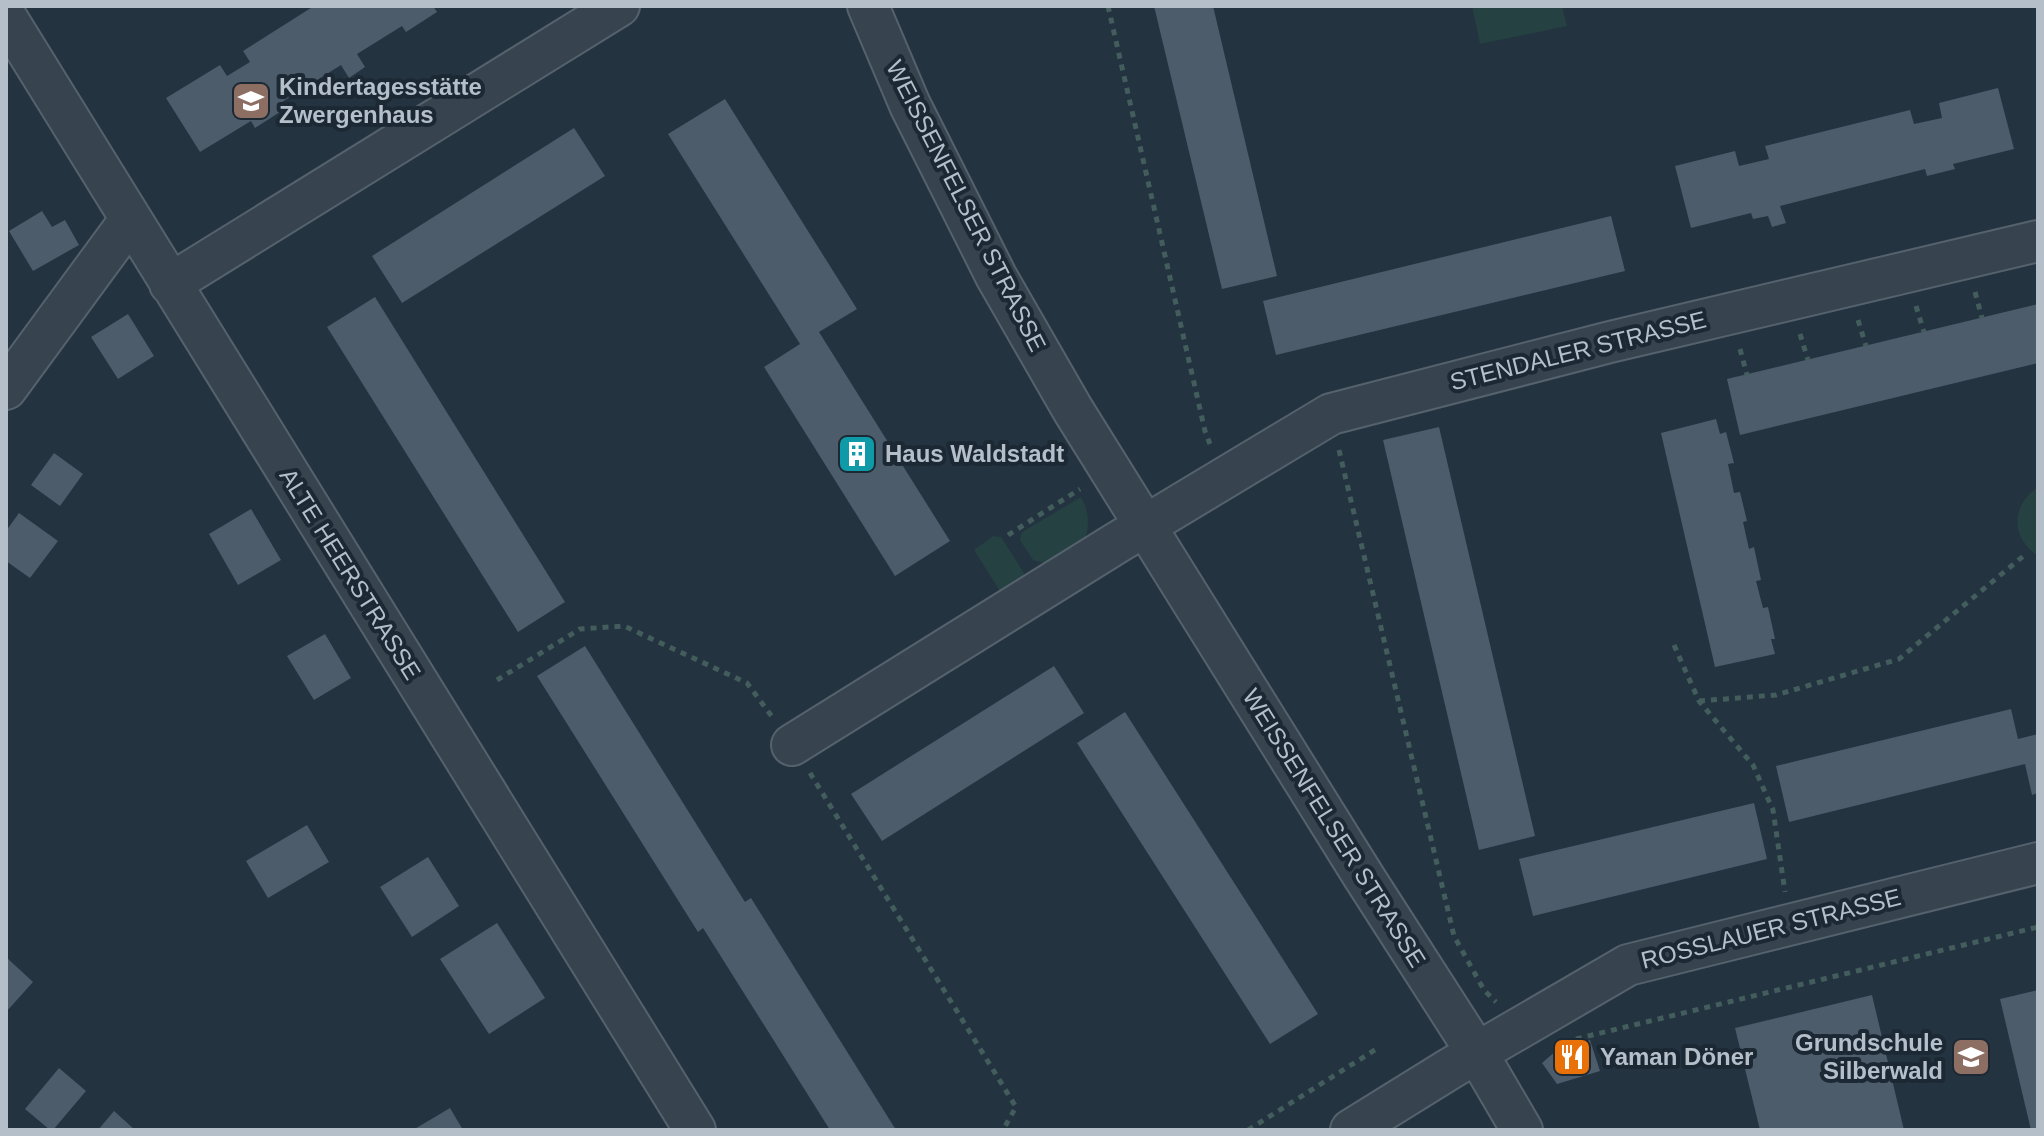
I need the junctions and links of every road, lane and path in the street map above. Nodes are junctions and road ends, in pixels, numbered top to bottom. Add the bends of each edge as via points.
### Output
1 (619, 6) edge
2 (868, 6) edge
3 (1108, 6) edge
4 (6, 17) edge
5 (130, 220) junction
6 (2038, 241) edge
7 (170, 284) junction
8 (1977, 300) dead end
9 (1919, 315) dead end
10 (1982, 318) dead end
11 (1861, 329) dead end
12 (1924, 332) dead end
13 (1802, 340) dead end
14 (1866, 346) dead end
15 (1742, 357) dead end
16 (1808, 360) dead end
17 (1747, 375) dead end
18 (6, 389) edge
19 (1331, 414) junction
20 (1224, 477) junction
21 (1080, 489) dead end
22 (1145, 526) junction
23 (1008, 535) dead end
24 (2027, 553) dead end
25 (1674, 645) dead end
26 (497, 680) dead end
27 (1699, 701) junction
28 (792, 745) junction
29 (2038, 863) edge
30 (1789, 925) junction
31 (2038, 927) edge
32 (1517, 1029) junction
33 (1567, 1041) dead end
34 (1378, 1048) dead end
35 (1477, 1053) junction
36 (695, 1130) edge
37 (1003, 1130) edge
38 (1248, 1130) edge
39 (1351, 1130) edge
40 (1522, 1130) edge

1 - 7 street
2 - 22 street, WEISSENFELSER STRASSE via 910,105 996,276
3 - 20 path via 1205,431
4 - 5 street, ALTE HEERSTRASSE
5 - 7 street, ALTE HEERSTRASSE
5 - 18 street
6 - 19 street, STENDALER STRASSE
7 - 36 street, ALTE HEERSTRASSE
8 - 10 path
9 - 12 path
11 - 14 path
13 - 16 path
15 - 17 path
19 - 20 street, STENDALER STRASSE
19 - 32 path via 1454,936 1484,990
20 - 22 street, STENDALER STRASSE
21 - 23 path
22 - 28 street
22 - 35 street, WEISSENFELSER STRASSE
24 - 27 path via 1899,659 1776,695
25 - 27 path
26 - 28 path via 580,629 624,626 747,683
27 - 30 path via 1753,765 1773,810
28 - 37 path via 1016,1107
29 - 30 street, ROSSLAUER STRASSE
30 - 32 street, ROSSLAUER STRASSE via 1628,965
31 - 33 path
32 - 35 street, ROSSLAUER STRASSE
34 - 38 path
35 - 39 street, ROSSLAUER STRASSE
35 - 40 street, WEISSENFELSER STRASSE

